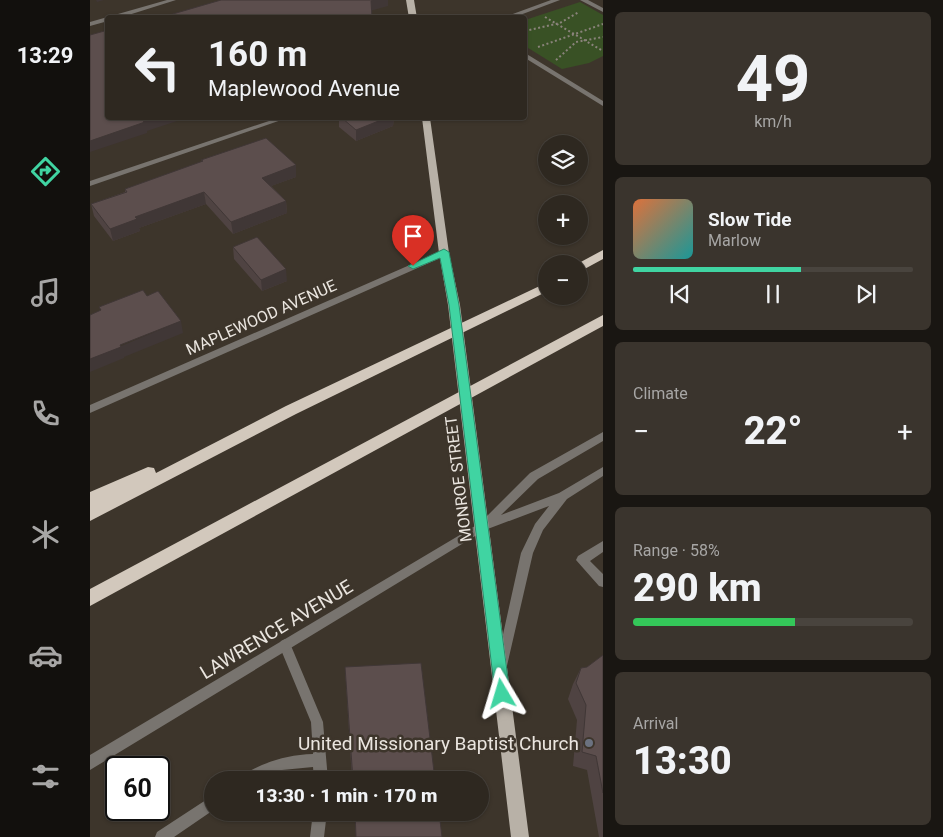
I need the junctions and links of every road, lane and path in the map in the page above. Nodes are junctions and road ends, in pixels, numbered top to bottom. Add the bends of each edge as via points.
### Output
1 (173, 0) edge
2 (410, 0) edge
3 (556, 0) edge
4 (584, 1) edge
5 (603, 10) edge
6 (540, 14) dead end
7 (121, 15) edge
8 (412, 15) edge
9 (514, 15) edge
10 (105, 20) edge
11 (90, 24) edge
12 (558, 24) junction
13 (603, 24) edge
14 (527, 31) edge
15 (575, 34) junction
16 (603, 37) edge
17 (584, 40) junction
18 (603, 50) edge
19 (527, 52) edge
20 (553, 64) dead end
21 (603, 104) edge
22 (277, 120) edge
23 (426, 120) edge
24 (90, 184) edge
25 (444, 252) junction
26 (603, 254) edge
27 (588, 263) edge
28 (538, 291) edge
29 (603, 320) edge
30 (90, 409) edge
31 (291, 410) junction
32 (603, 436) edge
33 (603, 471) edge
34 (563, 496) junction
35 (90, 499) edge
36 (90, 514) edge
37 (481, 527) junction
38 (603, 546) edge
39 (603, 582) edge
40 (90, 598) edge
41 (285, 645) junction
42 (500, 677) junction
43 (320, 760) junction
44 (90, 764) edge
45 (261, 771) edge
46 (321, 771) edge
47 (204, 808) edge
48 (319, 821) edge
49 (162, 837) edge
50 (317, 837) edge
51 (520, 837) edge

1 - 7 street
2 - 8 main road
3 - 9 street
4 - 5 street
4 - 12 path via 572,17
6 - 12 path
10 - 11 street
12 - 14 path
12 - 15 path
13 - 15 path
15 - 17 path
15 - 19 path
16 - 17 path
17 - 18 path
17 - 20 path via 576,42
19 - 21 street
22 - 24 street
23 - 25 main road, MONROE STREET
25 - 30 street, MAPLEWOOD AVENUE
25 - 37 main road, MONROE STREET via 454,305
26 - 27 highway
28 - 31 highway
29 - 40 highway
31 - 35 highway
31 - 36 highway
32 - 37 street, LAWRENCE AVENUE via 534,476
33 - 34 street, LAWRENCE AVENUE
34 - 37 street, LAWRENCE AVENUE
34 - 42 street via 539,527 527,553
37 - 41 street, LAWRENCE AVENUE
37 - 42 main road, MONROE STREET
38 - 39 street via 582,560
41 - 43 street via 317,722
41 - 44 street, LAWRENCE AVENUE
42 - 51 main road, MONROE STREET
43 - 45 street via 285,761
43 - 46 street
47 - 49 street
48 - 50 street

